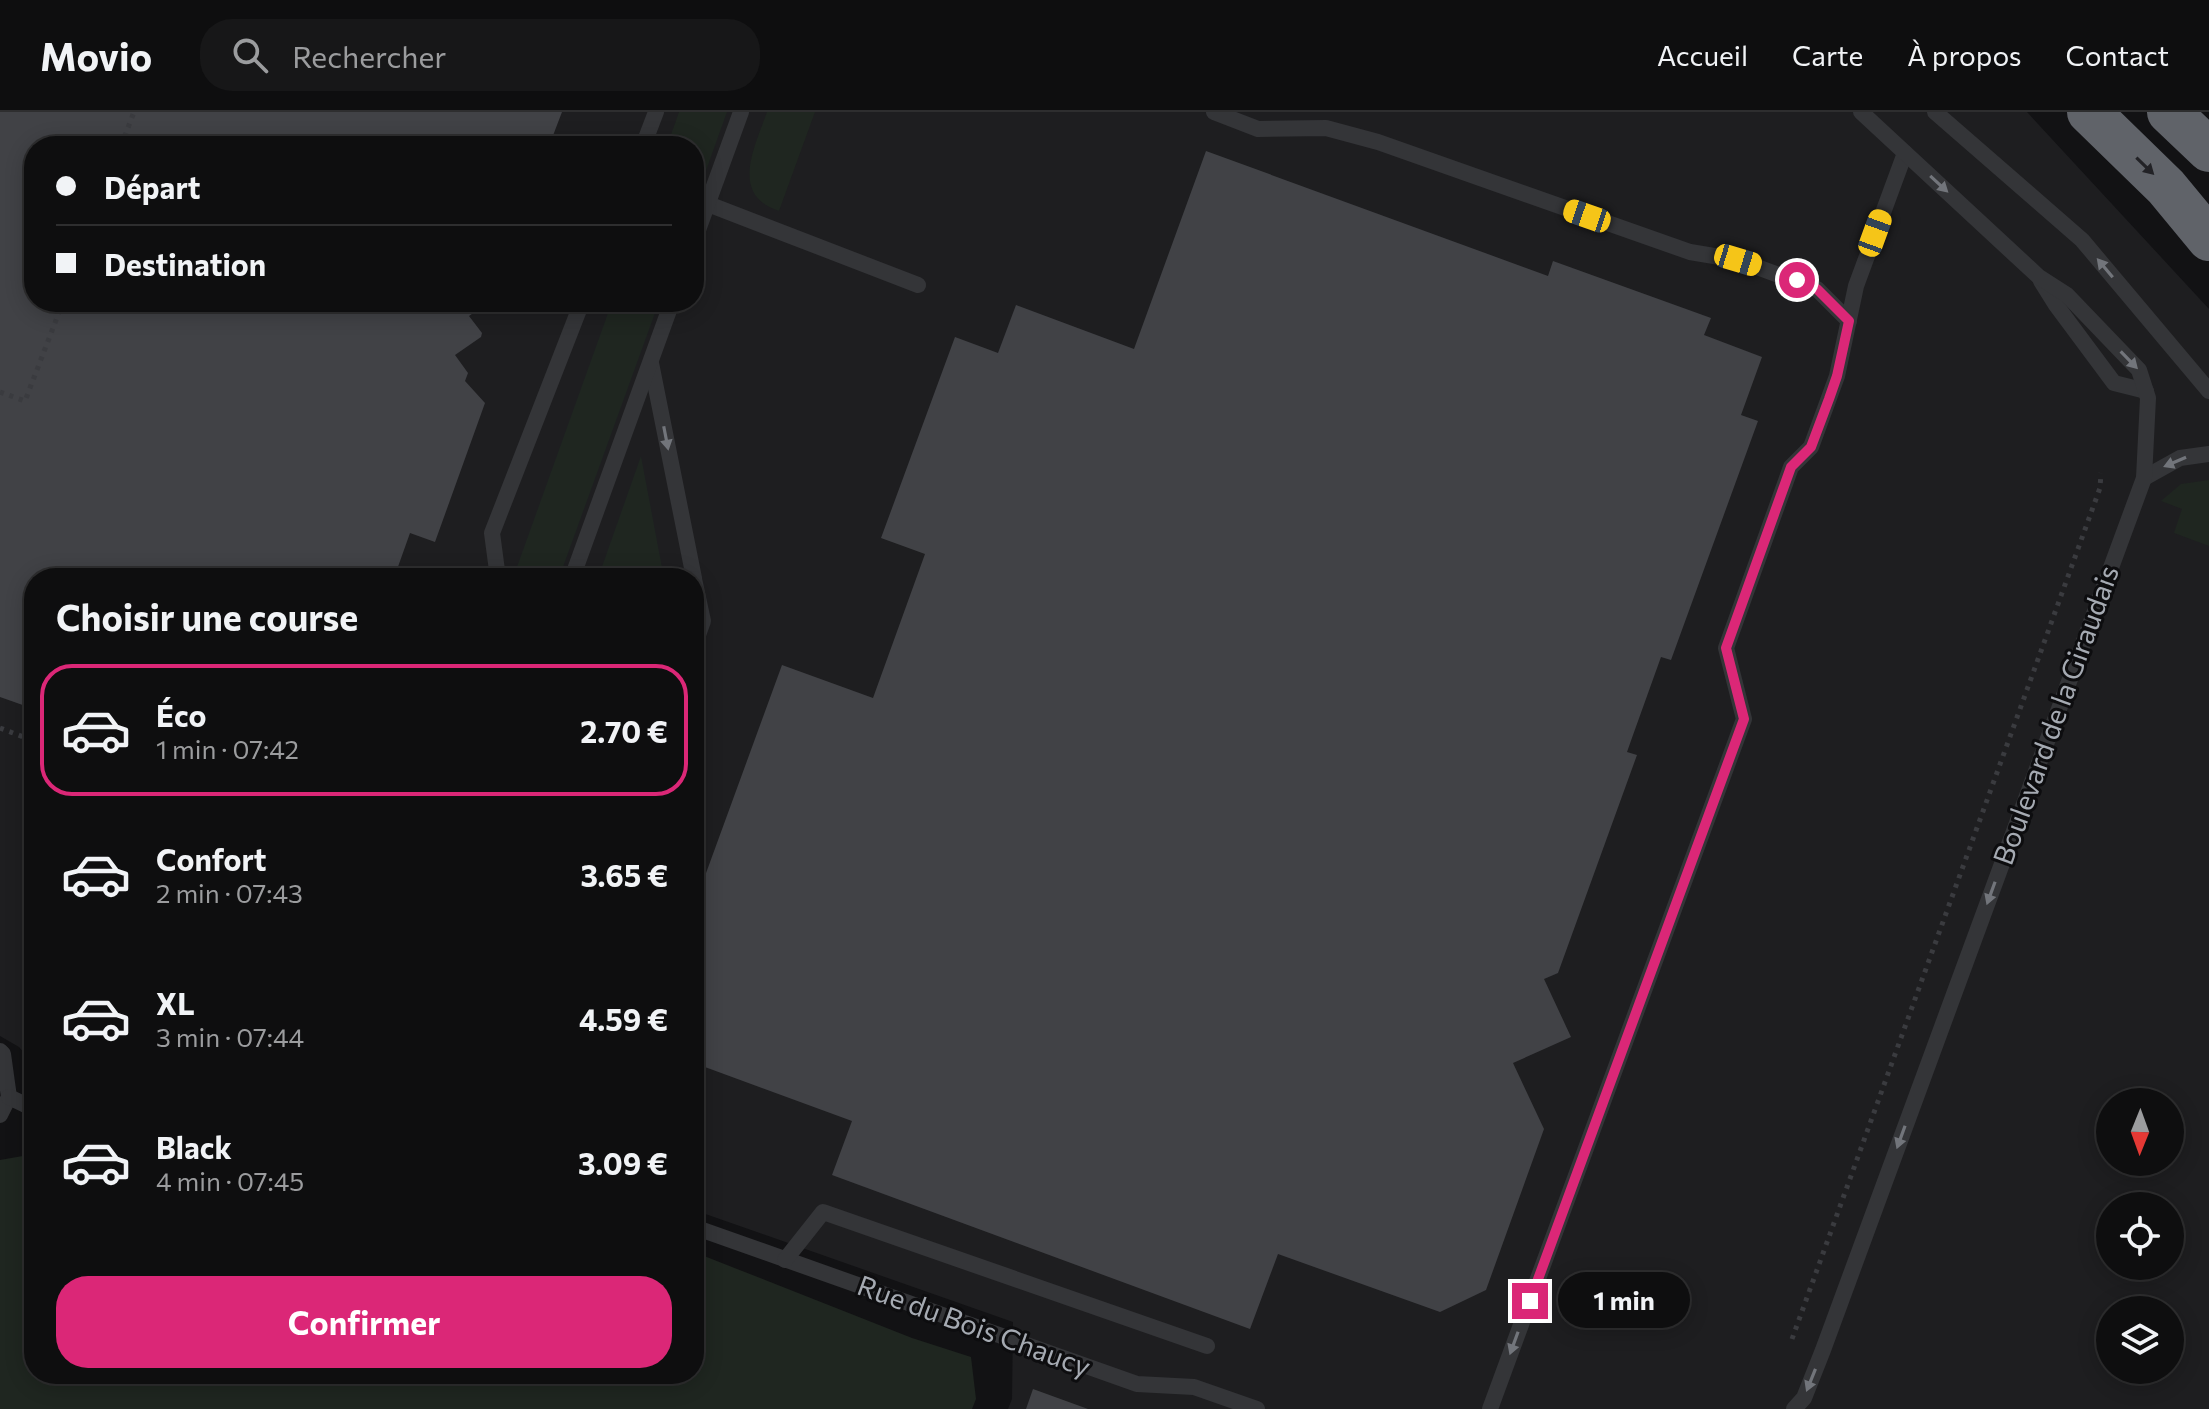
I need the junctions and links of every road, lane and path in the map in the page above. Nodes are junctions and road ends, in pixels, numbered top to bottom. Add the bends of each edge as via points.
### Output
1 (134, 112) edge
2 (656, 112) edge
3 (741, 112) edge
4 (1214, 112) edge
5 (1861, 112) edge
6 (1935, 112) edge
7 (2089, 112) edge
8 (2169, 112) edge
9 (125, 136) edge
10 (647, 136) edge
11 (2209, 150) edge
12 (1905, 153) junction
13 (708, 204) junction
14 (704, 215) edge
15 (2209, 239) edge
16 (2039, 277) junction
17 (918, 285) dead end
18 (59, 312) edge
19 (578, 312) edge
20 (668, 312) edge
21 (1849, 321) junction
22 (650, 361) junction
23 (2146, 391) junction
24 (2209, 391) edge
25 (0, 392) edge
26 (2209, 454) edge
27 (2101, 473) dead end
28 (2144, 478) junction
29 (497, 568) edge
30 (576, 568) edge
31 (692, 568) edge
32 (0, 728) edge
33 (24, 737) edge
34 (0, 1051) edge
35 (9, 1097) junction
36 (24, 1104) edge
37 (0, 1115) edge
38 (704, 1231) edge
39 (785, 1260) junction
40 (1792, 1339) dead end
41 (1207, 1346) dead end
42 (1257, 1409) edge
43 (1490, 1409) edge
44 (1794, 1409) edge

1 - 9 path
2 - 10 lane
3 - 13 lane
4 - 21 lane via 1258,129 1326,128 1378,142 1690,252 1777,272 1817,289
5 - 12 lane, Boulevard de la Giraudais
24 -> 6 lane via 2082,240
7 -> 15 highway via 2166,187
8 - 11 highway
12 -> 16 lane, Boulevard de la Giraudais
12 - 21 lane via 1856,286
13 - 14 lane
13 - 17 lane
16 -> 23 lane, Boulevard de la Giraudais via 2067,295 2139,370
16 - 23 lane via 2114,383
18 - 25 path via 25,401
19 - 29 lane via 492,533
20 - 22 lane
21 -> 43 lane via 1837,376 1811,447 1791,467 1726,648 1744,719
22 - 30 lane
22 -> 31 lane
23 - 28 lane, Boulevard de la Giraudais
26 -> 28 lane via 2180,458
27 - 40 path via 2100,488
28 -> 44 lane, Boulevard de la Giraudais via 1823,1350 1804,1398
32 - 33 path
34 - 35 lane
35 - 36 lane
35 - 37 lane
38 - 39 lane, Rue du Bois Chaucy
39 - 41 lane via 823,1212
39 - 42 lane, Rue du Bois Chaucy via 1137,1384 1194,1387

